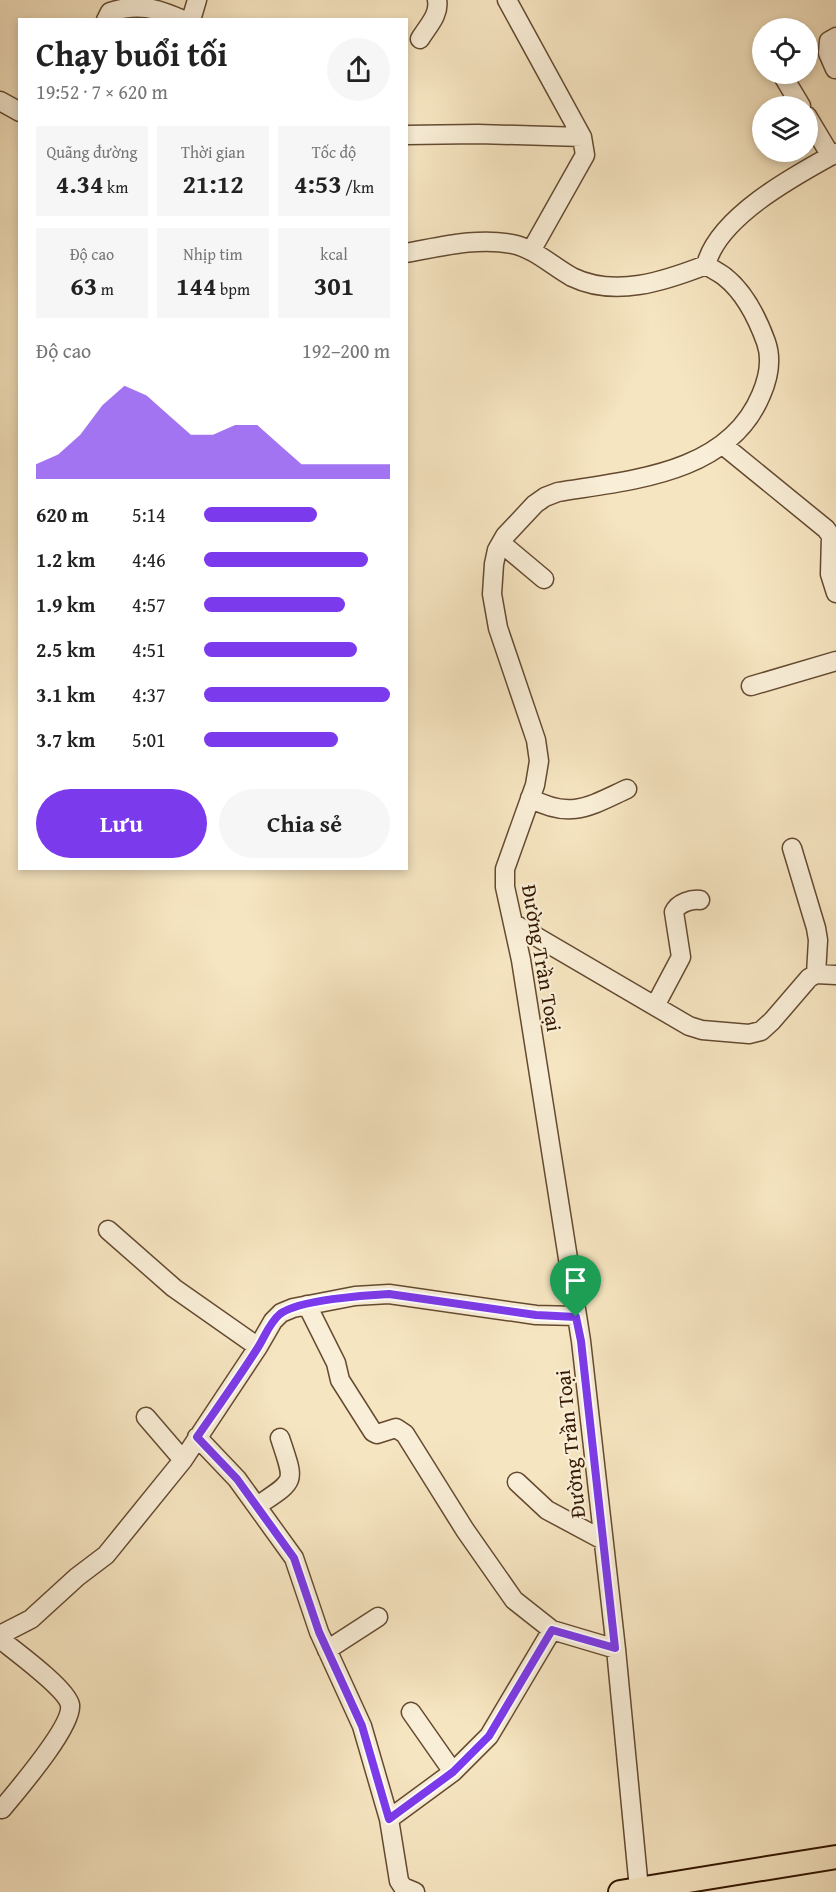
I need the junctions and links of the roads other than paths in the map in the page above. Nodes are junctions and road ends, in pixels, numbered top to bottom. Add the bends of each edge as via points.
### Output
1 (197, 0) edge
2 (437, 0) edge
3 (507, 0) edge
4 (107, 18) edge
5 (178, 18) edge
6 (192, 18) edge
7 (836, 37) edge
8 (420, 39) dead end
9 (835, 69) edge
10 (0, 101) edge
11 (18, 111) edge
12 (818, 133) edge
13 (408, 135) edge
14 (582, 137) junction
15 (833, 155) edge
16 (531, 251) junction
17 (408, 253) edge
18 (706, 266) junction
19 (723, 445) junction
20 (501, 543) junction
21 (544, 579) dead end
22 (836, 593) edge
23 (836, 660) edge
24 (751, 686) dead end
25 (627, 789) dead end
26 (531, 798) junction
27 (792, 849) dead end
28 (700, 900) dead end
29 (513, 923) junction
30 (816, 974) junction
31 (836, 975) edge
32 (655, 1006) junction
33 (108, 1230) dead end
34 (307, 1305) junction
35 (576, 1317) junction
36 (258, 1347) junction
37 (146, 1417) dead end
38 (197, 1437) junction
39 (280, 1438) dead end
40 (183, 1460) junction
41 (517, 1482) dead end
42 (257, 1506) junction
43 (603, 1540) junction
44 (378, 1617) dead end
45 (552, 1630) junction
46 (0, 1637) edge
47 (615, 1648) junction
48 (327, 1650) junction
49 (411, 1713) dead end
50 (453, 1772) junction
51 (2, 1809) dead end
52 (389, 1819) junction
53 (836, 1857) edge
54 (630, 1891) edge
55 (415, 1892) edge

1 - 6 street
2 - 8 street via 436,13
3 - 14 street
4 - 5 street via 110,12 122,8 144,7
7 - 9 street via 827,46
10 - 11 street
12 - 15 street
13 - 14 street
14 - 16 street via 585,154
15 - 18 street via 748,207 716,244
16 - 17 street via 512,244 481,242
16 - 18 street via 574,278 596,284 645,284
18 - 19 street, Đường Trần Toại via 726,278 740,293 770,352 765,386 757,406
19 - 20 street, Đường Trần Toại via 649,476 545,496
19 - 22 street via 826,529 831,536 830,574
20 - 21 street
20 - 26 street, Đường Trần Toại via 494,564 492,594 498,628 536,740 539,761
23 - 24 street
25 - 26 street via 578,809 552,807
26 - 29 street, Đường Trần Toại via 505,869
27 - 30 street via 816,928
28 - 32 street via 683,903 674,912 681,957
29 - 32 street
29 - 35 street, Đường Trần Toại
30 - 31 street
30 - 32 street via 772,1021 749,1034 702,1030
33 - 36 street via 174,1288
34 - 35 street via 389,1294
34 - 36 street via 281,1313
34 - 45 street via 336,1363 340,1380 373,1432 401,1429 514,1600
35 - 43 street, Đường Trần Toại
36 - 38 street
37 - 40 street
38 - 40 street
38 - 42 street
39 - 42 street via 290,1469 289,1481
40 - 46 street via 106,1555 31,1619
41 - 43 street via 547,1510
42 - 48 street via 294,1558
43 - 47 street, Đường Trần Toại
44 - 48 street
45 - 47 street
45 - 50 street via 489,1736
46 - 51 street via 63,1691 70,1706 68,1719 40,1762
47 - 54 street, Đường Trần Toại
48 - 52 street via 362,1726
49 - 50 street
50 - 52 street
52 - 55 street via 399,1881
53 - 54 main road

